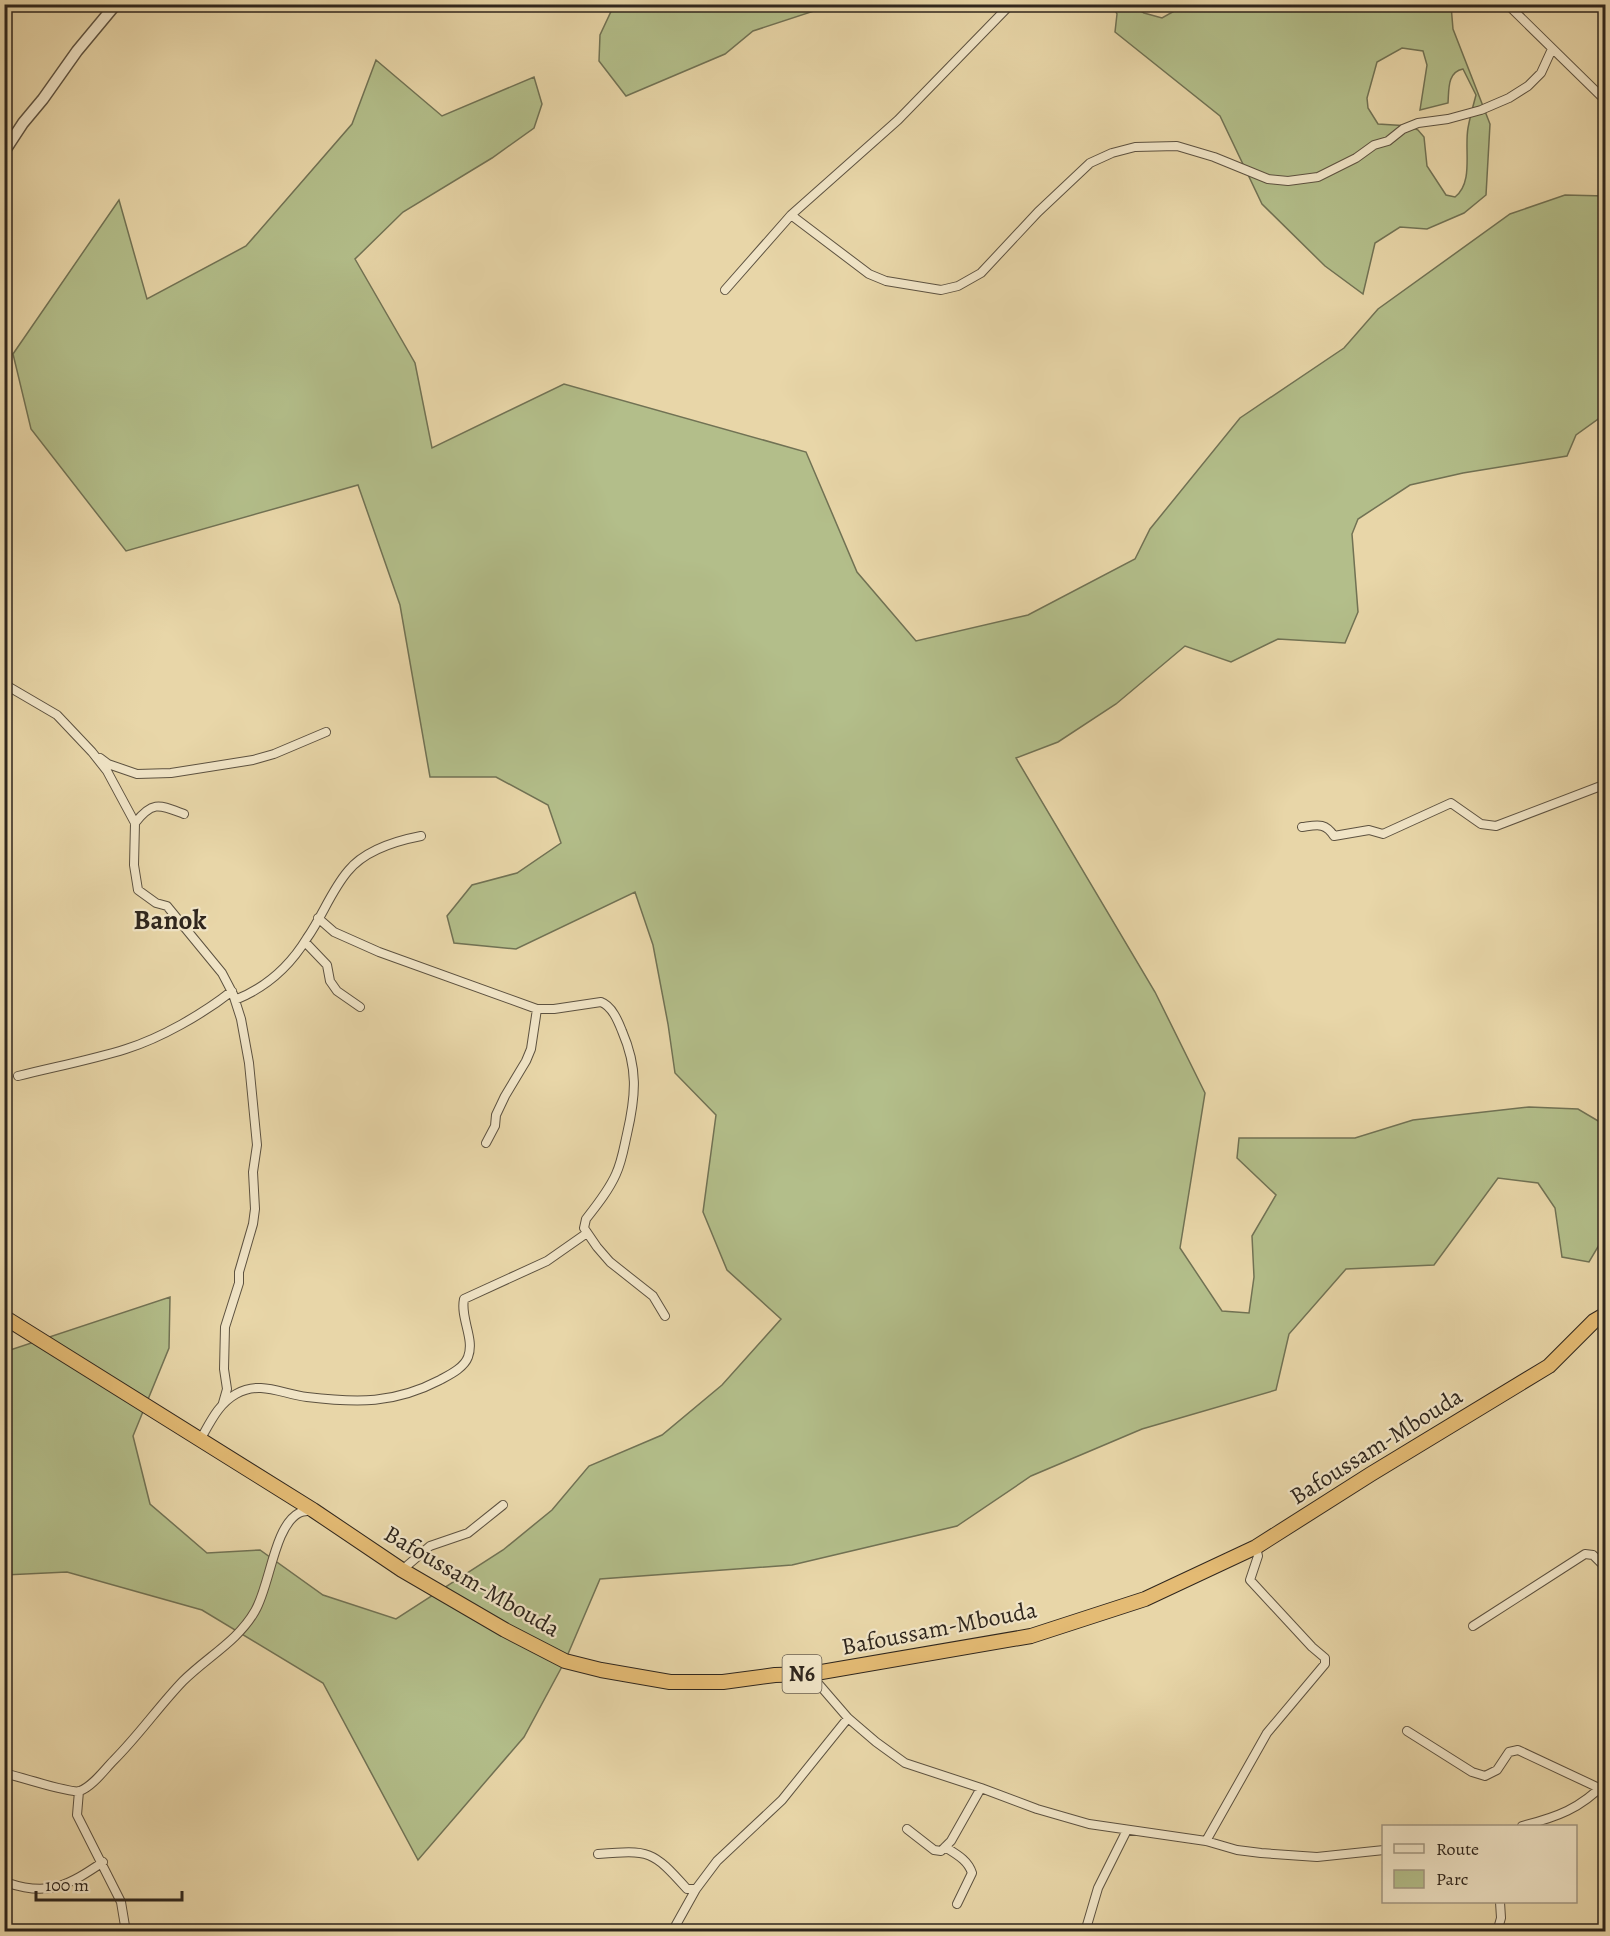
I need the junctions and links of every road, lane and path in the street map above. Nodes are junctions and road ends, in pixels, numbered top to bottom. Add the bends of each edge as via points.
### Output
1 (116, 4) edge
2 (1011, 4) edge
3 (1507, 4) edge
4 (1552, 49) junction
5 (1605, 101) edge
6 (4, 152) edge
7 (791, 215) junction
8 (725, 290) dead end
9 (4, 684) edge
10 (326, 732) dead end
11 (94, 755) junction
12 (1605, 784) edge
13 (184, 814) dead end
14 (135, 823) junction
15 (1302, 827) dead end
16 (421, 836) dead end
17 (318, 918) junction
18 (305, 942) junction
19 (233, 995) junction
20 (360, 1007) dead end
21 (537, 1009) junction
22 (18, 1076) dead end
23 (486, 1143) dead end
24 (586, 1233) junction
25 (1605, 1314) edge
26 (665, 1316) dead end
27 (4, 1317) edge
28 (223, 1403) junction
29 (200, 1440) junction
30 (503, 1505) dead end
31 (313, 1510) junction
32 (1256, 1547) junction
33 (1605, 1568) edge
34 (402, 1570) junction
35 (1473, 1626) dead end
36 (810, 1674) junction
37 (848, 1718) junction
38 (1407, 1731) dead end
39 (4, 1773) edge
40 (1602, 1785) edge
41 (981, 1788) junction
42 (80, 1791) junction
43 (1528, 1825) edge
44 (907, 1829) dead end
45 (1127, 1830) junction
46 (1206, 1841) junction
47 (945, 1847) junction
48 (1382, 1850) edge
49 (598, 1854) dead end
50 (103, 1862) junction
51 (8, 1883) dead end
52 (696, 1889) junction
53 (1500, 1903) edge
54 (957, 1904) dead end
55 (126, 1932) edge
56 (672, 1932) edge
57 (1085, 1932) edge
58 (1497, 1932) edge

1 - 6 street
2 - 7 street via 898,120
3 - 4 street
4 - 5 street
4 - 7 street via 1541,73 1528,87 1509,98 1481,110 1403,129 1388,141 1318,177 1268,179 1177,146 1135,147 1112,153 1090,163 981,273 941,290 886,281 869,274
7 - 8 street
9 - 11 street via 57,715
10 - 11 street via 253,760 171,773 137,774
11 - 14 street via 117,787
12 - 15 street via 1496,826 1481,824 1451,803 1383,834 1369,830 1334,836 1320,824
13 - 14 street via 161,806 150,807
14 - 19 street via 138,890 167,906 214,961
16 - 17 street via 373,851 349,870
17 - 18 street
17 - 21 street via 334,932 379,952
18 - 19 street via 267,983 249,994
18 - 20 street via 327,965 336,991
19 - 22 street via 128,1048
19 - 28 street via 249,1063 257,1145 253,1224 225,1327 227,1389
21 - 23 street via 531,1050 505,1096
21 - 24 street via 606,1004 630,1050 635,1099 625,1146 616,1174 586,1219
24 - 26 street via 610,1262 653,1296
24 - 28 street via 547,1261 464,1299 468,1358 461,1367 421,1389 369,1401 305,1397 263,1387 237,1393
25 - 32 highway, Bafoussam-Mbouda / N6 via 1549,1366
27 - 29 highway, Bafoussam-Mbouda / N6
28 - 29 street
29 - 31 highway, Bafoussam-Mbouda / N6
30 - 34 street via 468,1533 430,1546
31 - 34 highway, Bafoussam-Mbouda / N6
31 - 42 street via 299,1513 282,1531 256,1611 228,1644 184,1680 119,1755
32 - 36 highway, Bafoussam-Mbouda / N6 via 1145,1599 1031,1636
32 - 46 street via 1258,1556 1250,1580 1325,1658 1325,1664 1267,1733
33 - 35 street via 1585,1554
34 - 36 highway, Bafoussam-Mbouda / N6 via 565,1661 669,1682 723,1682
36 - 37 street
37 - 41 street via 905,1763
37 - 52 street via 782,1800 717,1861
38 - 40 street via 1472,1772 1485,1776 1497,1770 1509,1752 1518,1750
39 - 42 street via 69,1792
40 - 43 street via 1592,1797 1569,1811
41 - 45 street via 1036,1809
41 - 47 street
42 - 50 street via 77,1815
44 - 47 street via 934,1850
45 - 46 street
45 - 57 street via 1098,1888
46 - 48 street via 1237,1850 1317,1857
47 - 54 street via 962,1858 972,1873
49 - 52 street via 649,1854 664,1863 687,1889
50 - 51 street via 66,1885 24,1888
50 - 55 street via 121,1902
52 - 56 street
53 - 58 street

